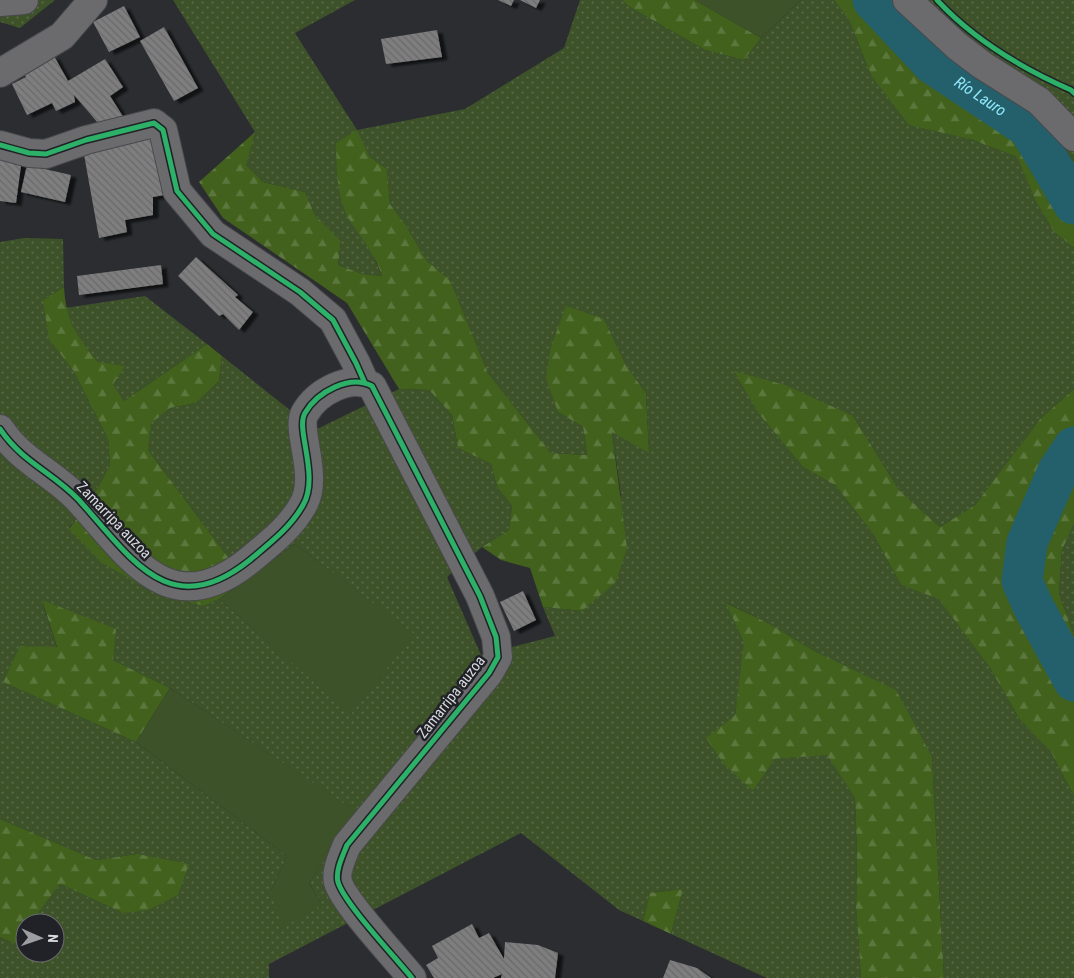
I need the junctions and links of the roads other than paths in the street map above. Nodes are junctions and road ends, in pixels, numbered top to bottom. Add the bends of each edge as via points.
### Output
1 (24, 0) edge
2 (93, 0) edge
3 (907, 0) edge
4 (0, 2) edge
5 (0, 73) edge
6 (1074, 137) edge
7 (0, 146) edge
8 (364, 381) junction
9 (0, 429) edge
10 (412, 978) edge

1 - 4 street
2 - 5 street via 62,36
3 - 6 street via 957,46 1039,101
7 - 8 street, Zamarripa auzoa via 46,154 154,123 163,130 177,191 213,234 300,292 332,320
8 - 9 street, Zamarripa auzoa via 351,381 322,394 303,414 310,482 304,504 292,522 244,564 221,578 194,587 169,584 145,569 115,544 77,499 16,451
8 - 10 street, Zamarripa auzoa via 372,386 389,416 480,596 496,636 498,657 489,674 347,845 340,863 338,882 352,905

